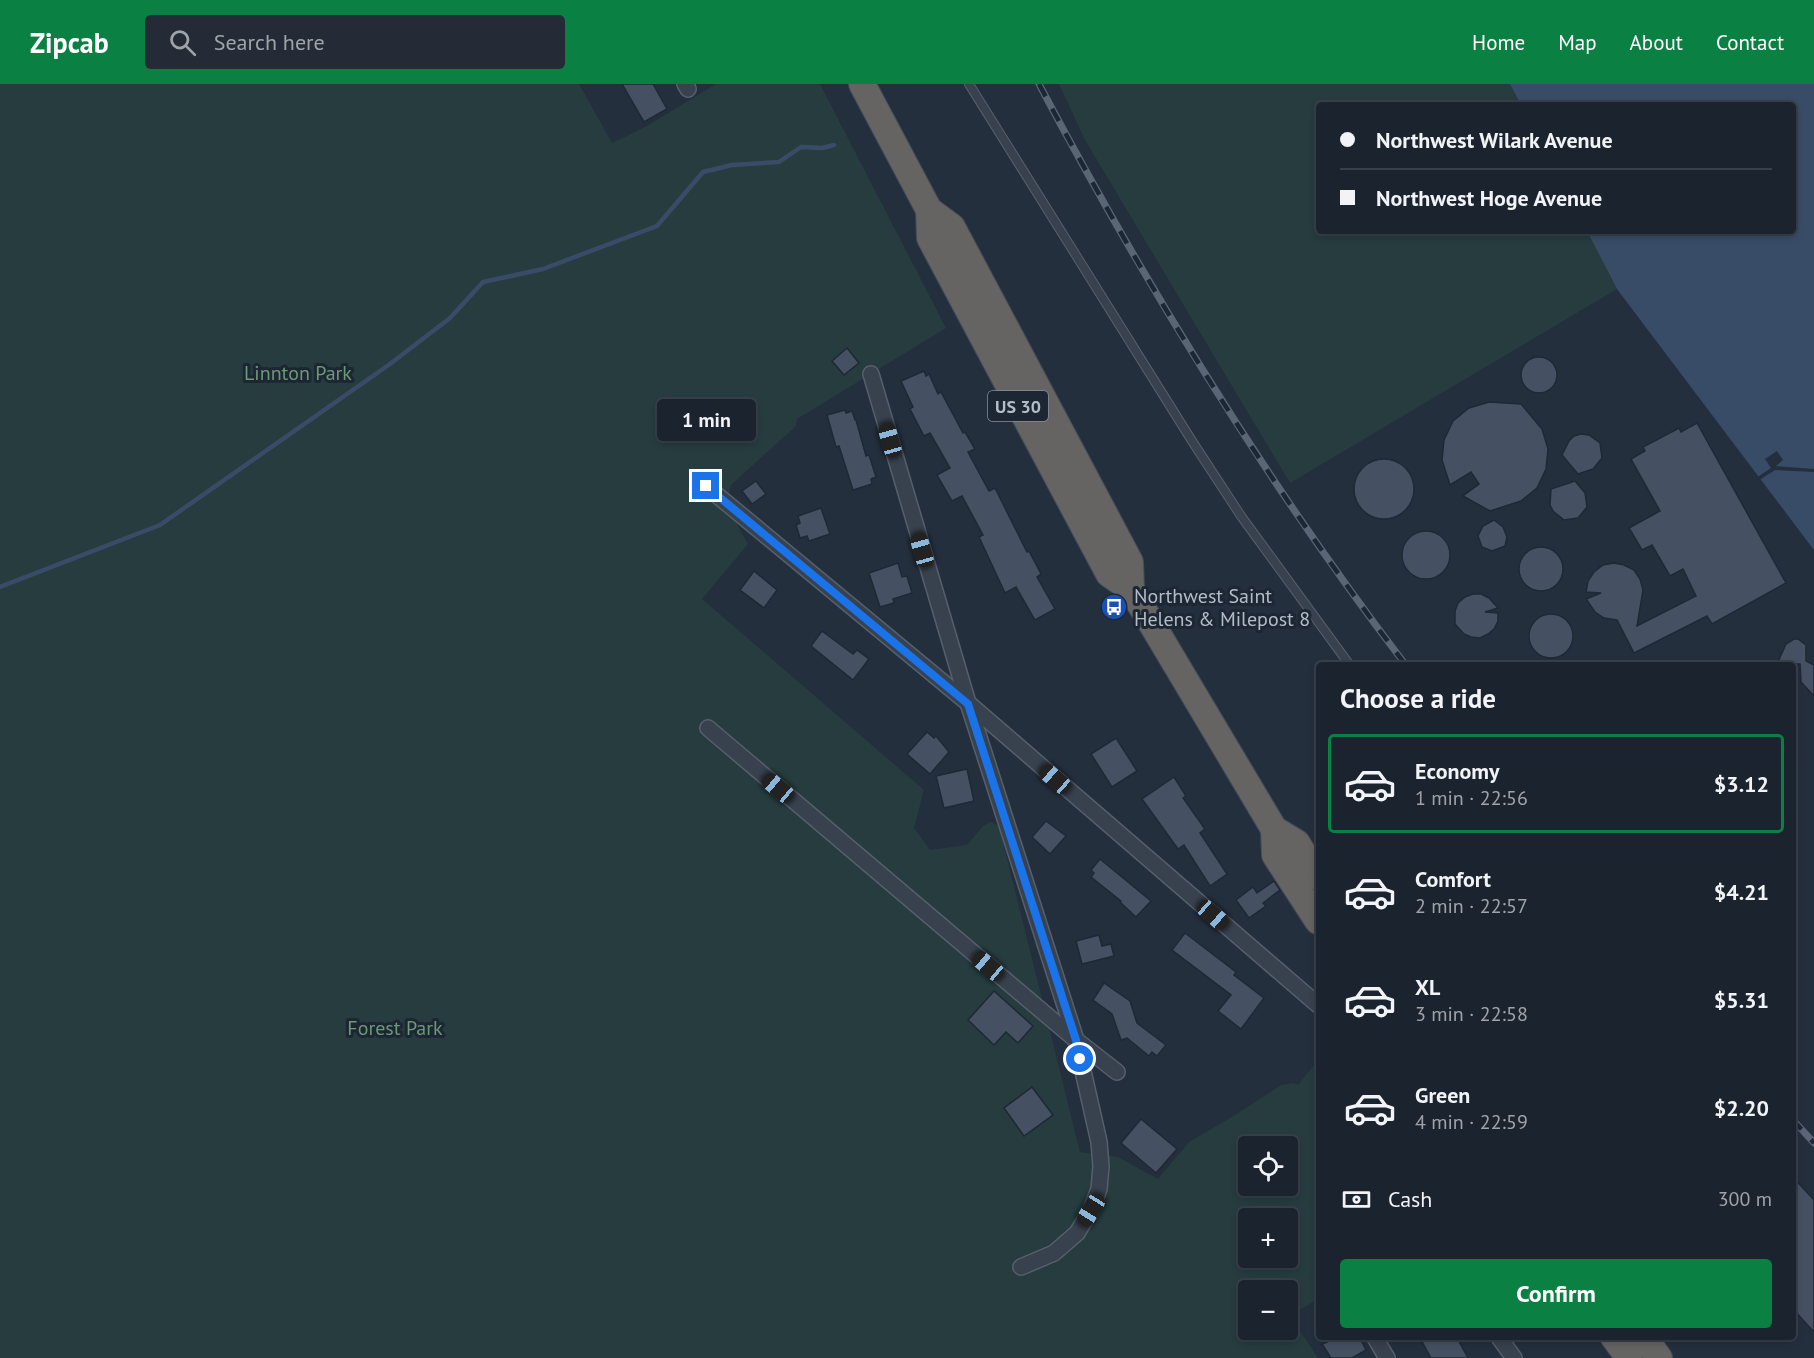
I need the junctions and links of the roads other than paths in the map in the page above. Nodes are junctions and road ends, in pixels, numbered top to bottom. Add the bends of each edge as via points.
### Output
1 (862, 84) edge
2 (969, 84) edge
3 (871, 374) dead end
4 (706, 486) dead end
5 (1348, 662) edge
6 (968, 704) junction
7 (708, 728) dead end
8 (1274, 829) junction
9 (1316, 874) edge
10 (1316, 918) edge
11 (1316, 1003) edge
12 (1076, 1040) junction
13 (1117, 1072) dead end
14 (1021, 1268) dead end
15 (1376, 1340) edge
16 (1501, 1340) edge
17 (1616, 1340) edge
18 (1646, 1340) edge
19 (1387, 1358) edge
20 (1514, 1358) edge
21 (1629, 1358) edge
22 (1659, 1358) edge

1 - 8 highway, US 30 via 929,210 930,238 1064,493 1109,574 1131,589
2 - 5 lane via 1241,516
3 - 6 street
4 - 6 street
6 - 11 street
6 - 12 street
7 - 12 street
8 - 9 highway, US 30 via 1297,843
8 - 10 highway, US 30 via 1275,855
12 - 13 street
12 - 14 street via 1099,1142 1099,1189 1077,1233 1054,1253
15 - 19 street
16 - 20 street
17 - 21 highway
18 - 22 highway

